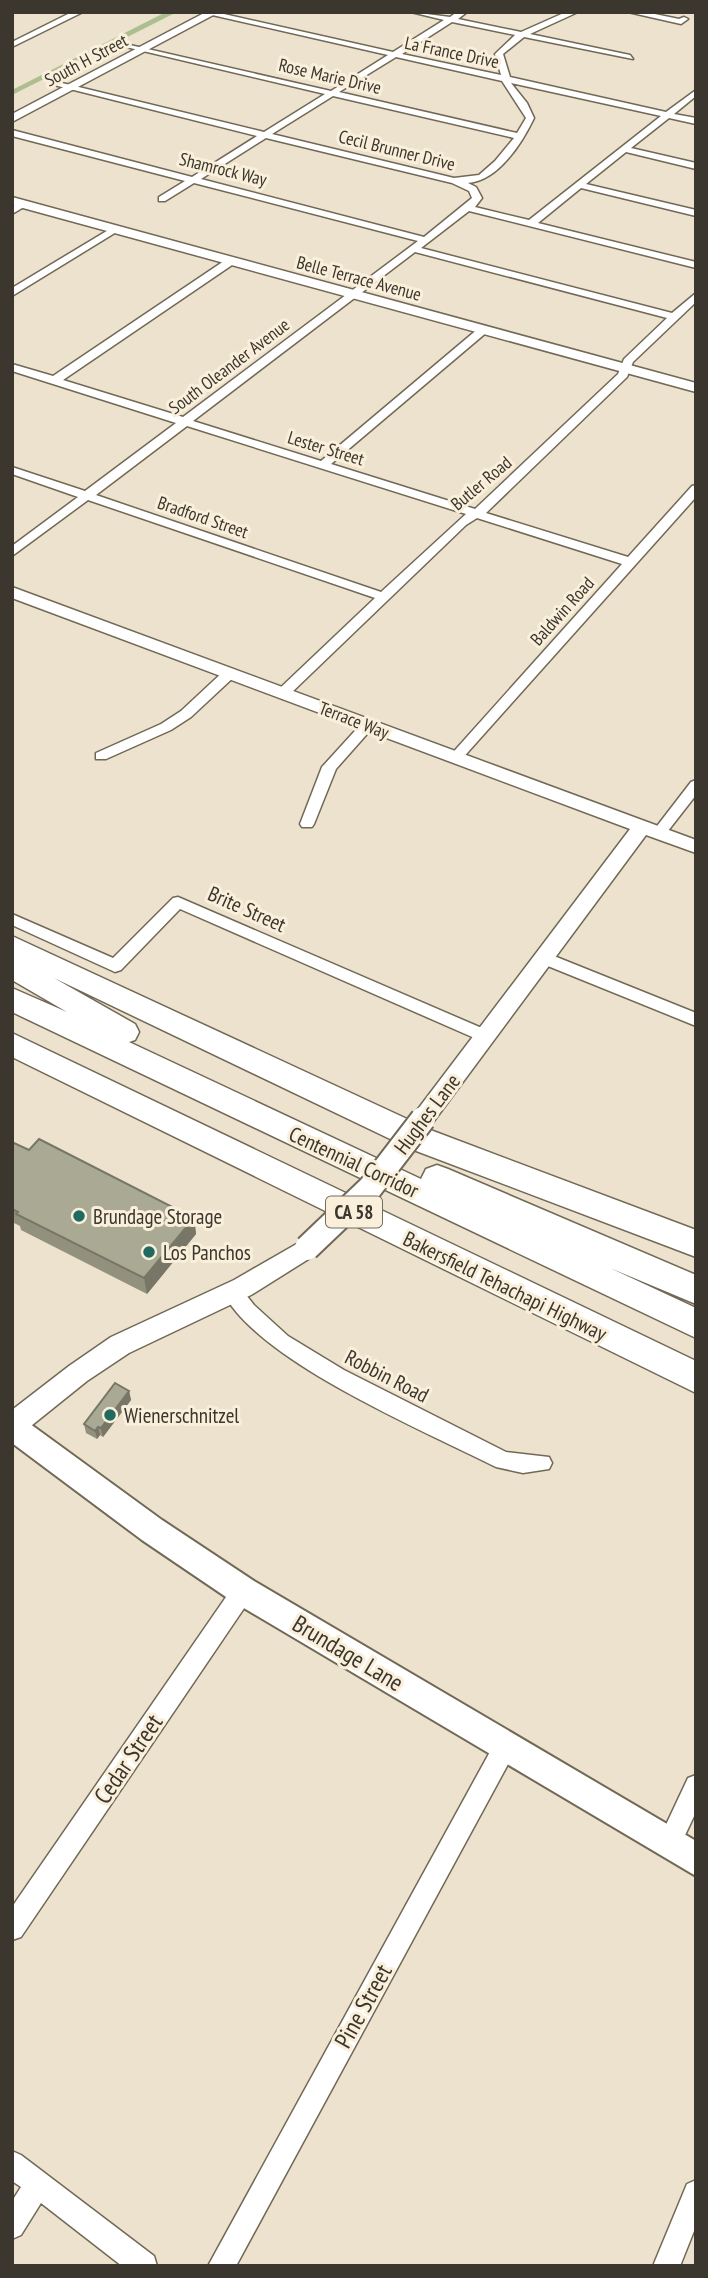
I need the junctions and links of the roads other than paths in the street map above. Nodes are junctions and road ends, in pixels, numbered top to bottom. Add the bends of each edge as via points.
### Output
1 (79, 12) edge
2 (197, 12) edge
3 (415, 12) edge
4 (463, 12) edge
5 (574, 12) edge
6 (632, 12) edge
7 (209, 13) edge
8 (684, 19) dead end
9 (451, 20) junction
10 (524, 35) junction
11 (12, 45) edge
12 (131, 47) junction
13 (143, 50) junction
14 (394, 55) junction
15 (630, 57) dead end
16 (507, 80) junction
17 (58, 85) junction
18 (72, 88) junction
19 (696, 92) edge
20 (332, 93) junction
21 (12, 109) edge
22 (667, 115) junction
23 (12, 119) edge
24 (696, 121) edge
25 (12, 133) edge
26 (266, 135) junction
27 (522, 137) junction
28 (624, 149) junction
29 (696, 166) edge
30 (194, 180) junction
31 (455, 181) junction
32 (579, 185) junction
33 (162, 199) dead end
34 (16, 205) edge
35 (467, 208) junction
36 (696, 213) edge
37 (530, 224) junction
38 (115, 229) junction
39 (426, 240) junction
40 (414, 249) junction
41 (231, 261) junction
42 (696, 265) edge
43 (12, 292) edge
44 (353, 294) junction
45 (696, 296) edge
46 (674, 317) junction
47 (483, 330) junction
48 (12, 367) edge
49 (624, 368) junction
50 (55, 380) junction
51 (696, 388) edge
52 (185, 422) junction
53 (323, 466) junction
54 (12, 470) edge
55 (696, 489) edge
56 (86, 496) junction
57 (475, 513) junction
58 (12, 552) edge
59 (630, 562) junction
60 (12, 592) edge
61 (383, 597) junction
62 (230, 673) junction
63 (283, 693) junction
64 (368, 725) junction
65 (101, 756) dead end
66 (455, 758) junction
67 (696, 785) edge
68 (307, 824) dead end
69 (651, 830) junction
70 (696, 847) edge
71 (12, 919) edge
72 (12, 946) edge
73 (544, 958) junction
74 (12, 967) edge
75 (12, 986) edge
76 (12, 999) edge
77 (696, 1020) edge
78 (485, 1036) junction
79 (135, 1043) junction
80 (12, 1044) edge
81 (423, 1119) joint
82 (696, 1244) edge
83 (696, 1290) edge
84 (232, 1293) junction
85 (696, 1324) edge
86 (696, 1378) edge
87 (12, 1426) edge
88 (542, 1463) dead end
89 (243, 1591) junction
90 (505, 1747) junction
91 (696, 1786) edge
92 (669, 1844) junction
93 (696, 1860) edge
94 (12, 1928) edge
95 (12, 2164) edge
96 (38, 2184) junction
97 (696, 2193) edge
98 (12, 2226) edge
99 (144, 2266) edge
100 (221, 2266) edge
101 (666, 2266) edge

1 - 11 street
2 - 12 street, South H Street
3 - 9 street
4 - 9 street
5 - 10 street
6 - 8 street
7 - 13 street, South H Street
7 - 14 street, La France Drive
9 - 10 street
9 - 14 street
10 - 15 street
10 - 16 street via 499,54
12 - 13 street, Rose Marie Drive
12 - 17 street, South H Street
13 - 18 street, South H Street
13 - 20 street, Rose Marie Drive
14 - 16 street, La France Drive
14 - 20 street
16 - 22 street, La France Drive
16 - 27 street via 530,118
17 - 18 street, Cecil Brunner Drive
17 - 21 street, South H Street
18 - 23 street, South H Street
18 - 26 street, Cecil Brunner Drive
19 - 22 street
20 - 26 street
20 - 27 street, Rose Marie Drive
22 - 24 street, La France Drive
22 - 28 street
25 - 30 street, Shamrock Way
26 - 30 street
26 - 31 street, Cecil Brunner Drive
27 - 31 street via 476,180
28 - 29 street
28 - 32 street
30 - 33 street
30 - 39 street, Shamrock Way
31 - 35 street, Cecil Brunner Drive via 476,193 475,202
32 - 36 street
32 - 37 street
34 - 38 street, Belle Terrace Avenue
35 - 37 street
35 - 39 street, South Oleander Avenue
37 - 42 street
38 - 41 street, Belle Terrace Avenue
38 - 43 street
39 - 40 street, South Oleander Avenue
40 - 44 street, South Oleander Avenue
40 - 46 street
41 - 44 street, Belle Terrace Avenue
41 - 50 street
44 - 47 street, Belle Terrace Avenue
44 - 52 street, South Oleander Avenue
45 - 46 street, Butler Road
46 - 49 street, Butler Road
47 - 49 street, Belle Terrace Avenue
47 - 53 street
48 - 50 street, Lester Street
49 - 51 street, Belle Terrace Avenue
49 - 57 street, Butler Road via 624,374
50 - 52 street, Lester Street
52 - 53 street, Lester Street
52 - 56 street, South Oleander Avenue
53 - 57 street, Lester Street
54 - 56 street, Bradford Street
55 - 59 street, Baldwin Road
56 - 58 street, South Oleander Avenue
56 - 61 street, Bradford Street
57 - 59 street, Lester Street
57 - 61 street, Butler Road
59 - 66 street, Baldwin Road
60 - 62 street, Terrace Way
61 - 63 street, Butler Road
62 - 63 street, Terrace Way
62 - 65 street via 166,727
63 - 64 street, Terrace Way
64 - 66 street, Terrace Way
64 - 68 street via 329,767
66 - 69 street, Terrace Way
67 - 69 street, Hughes Lane
69 - 70 street, Terrace Way
69 - 73 street, Hughes Lane
71 - 78 street, Brite Street via 115,966 178,902
72 - 82 highway via 422,1140
73 - 77 street
73 - 78 street, Hughes Lane
74 - 79 highway via 126,1032
75 - 79 highway
76 - 85 highway, Centennial Corridor / CA 58
78 - 81 street, Hughes Lane
79 - 83 highway
80 - 86 highway, Bakersfield Tehachapi Highway / CA 58
81 - 84 street, Hughes Lane, bridge via 370,1190 338,1223 307,1248
84 - 87 street, Hughes Lane via 121,1345
84 - 88 street, Robbin Road via 272,1337 303,1359 503,1461
87 - 89 main road, Brundage Lane
89 - 90 main road, Brundage Lane
89 - 94 street, Cedar Street
90 - 92 main road, Brundage Lane
90 - 100 street, Pine Street
91 - 92 street
92 - 93 main road, Brundage Lane
95 - 96 street
96 - 98 street
96 - 99 street
97 - 101 street

